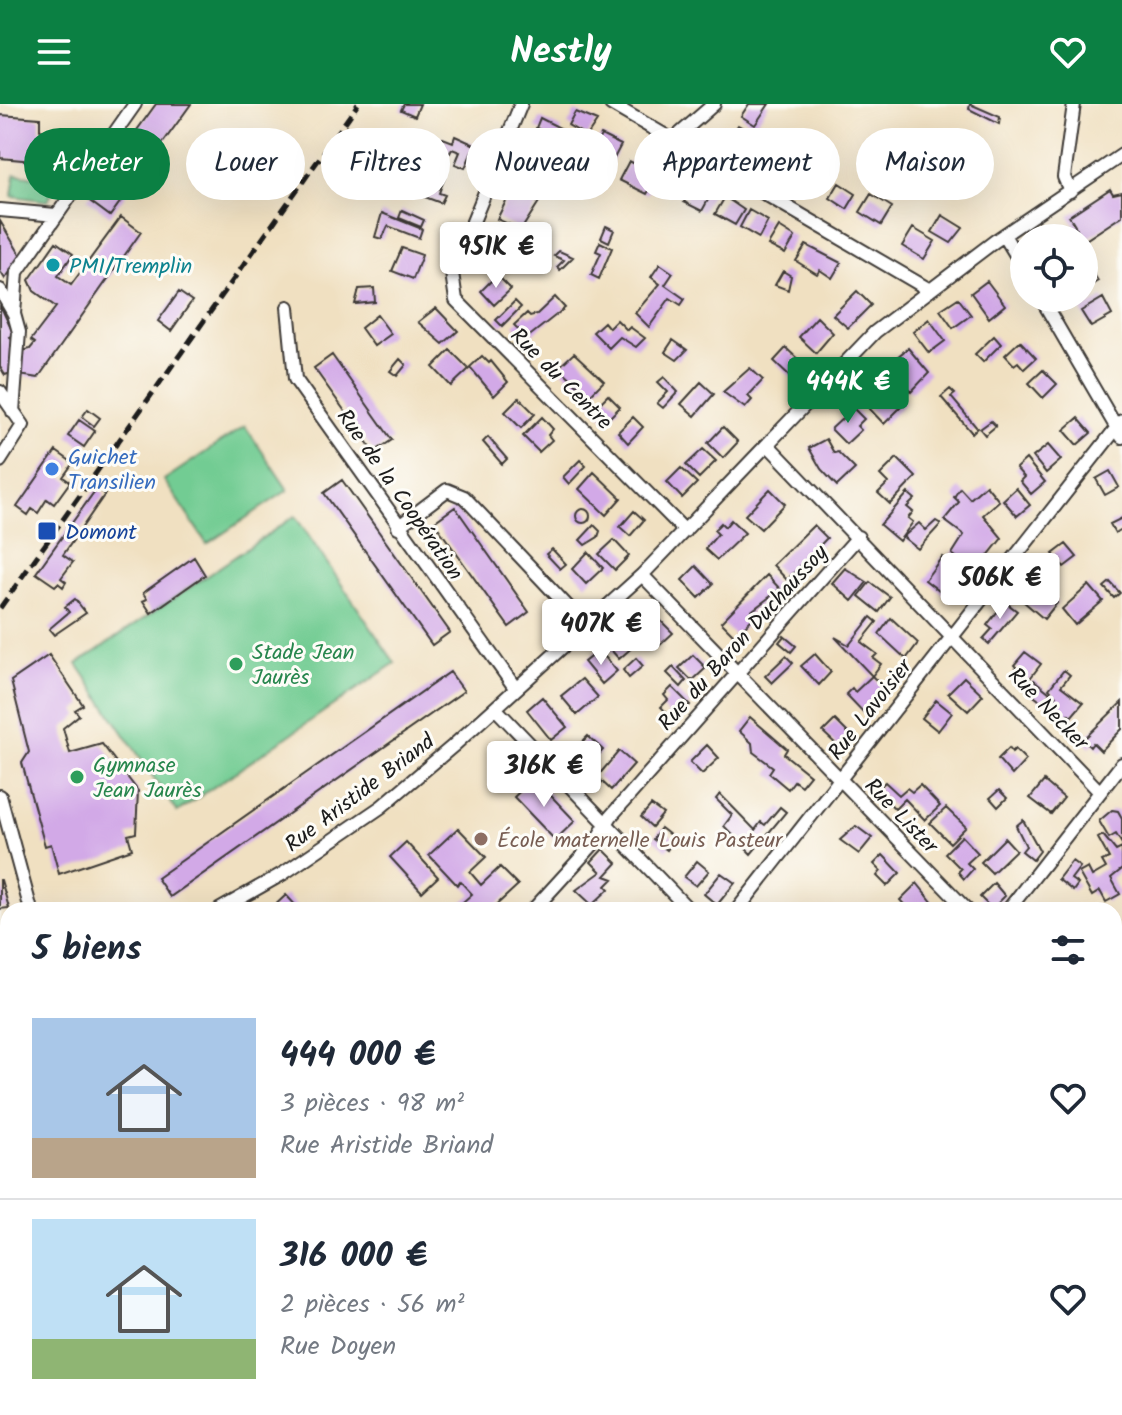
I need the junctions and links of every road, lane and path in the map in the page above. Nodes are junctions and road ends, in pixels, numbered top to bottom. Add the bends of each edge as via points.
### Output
1 (135, 104) edge
2 (521, 104) edge
3 (611, 104) edge
4 (714, 104) edge
5 (1074, 104) edge
6 (654, 128) edge
7 (687, 128) edge
8 (1122, 155) edge
9 (1070, 191) junction
10 (777, 200) edge
11 (0, 210) edge
12 (56, 215) junction
13 (1004, 235) junction
14 (1010, 245) edge
15 (928, 289) junction
16 (0, 290) edge
17 (288, 307) dead end
18 (1050, 312) edge
19 (14, 314) junction
20 (0, 392) edge
21 (13, 412) junction
22 (1120, 428) edge
23 (768, 445) junction
24 (0, 461) edge
25 (398, 527) junction
26 (685, 531) junction
27 (858, 537) junction
28 (642, 575) junction
29 (586, 626) junction
30 (952, 636) junction
31 (738, 672) junction
32 (516, 689) junction
33 (495, 708) junction
34 (1122, 764) edge
35 (839, 779) junction
36 (1100, 792) junction
37 (0, 796) edge
38 (605, 824) junction
39 (29, 902) edge
40 (233, 902) edge
41 (540, 902) edge
42 (681, 902) edge
43 (743, 902) edge
44 (959, 902) edge
45 (1014, 902) edge

1 - 12 street
2 - 26 street, Rue du Centre via 452,273 456,300
3 - 6 street
4 - 7 street
5 - 9 street via 1064,177
8 - 9 street, Rue Aristide Briand
9 - 13 street, Rue Aristide Briand
10 - 15 street
11 - 12 street
12 - 19 street via 17,272
13 - 14 street
13 - 15 street, Rue Aristide Briand
15 - 23 street, Rue Aristide Briand via 875,332
16 - 19 street
17 - 25 street, Rue de la Coopération via 295,379
18 - 22 street
19 - 21 street via 19,332
20 - 21 street
21 - 24 street via 23,425
22 - 30 street, Rue Lavoisier
23 - 26 street, Rue Aristide Briand
23 - 27 street, Rue Necker
25 - 29 street via 447,490 464,497
25 - 32 street, Rue de la Coopération
26 - 28 street, Rue Aristide Briand
27 - 30 street, Rue Necker
27 - 31 street, Rue du Baron Duchaussoy
28 - 29 street, Rue Aristide Briand
28 - 31 street, Rue Lister
29 - 32 street, Rue Aristide Briand
30 - 35 street, Rue Lavoisier
30 - 36 street, Rue Necker
31 - 35 street, Rue Lister
31 - 38 street, Rue du Baron Duchaussoy
32 - 33 street, Rue Aristide Briand
33 - 38 street
33 - 40 street, Rue Aristide Briand via 381,807
34 - 36 street
35 - 43 street, Rue Lavoisier
35 - 44 street, Rue Lister
36 - 45 street
37 - 39 street
38 - 41 street, Rue du Baron Duchaussoy
38 - 42 street

